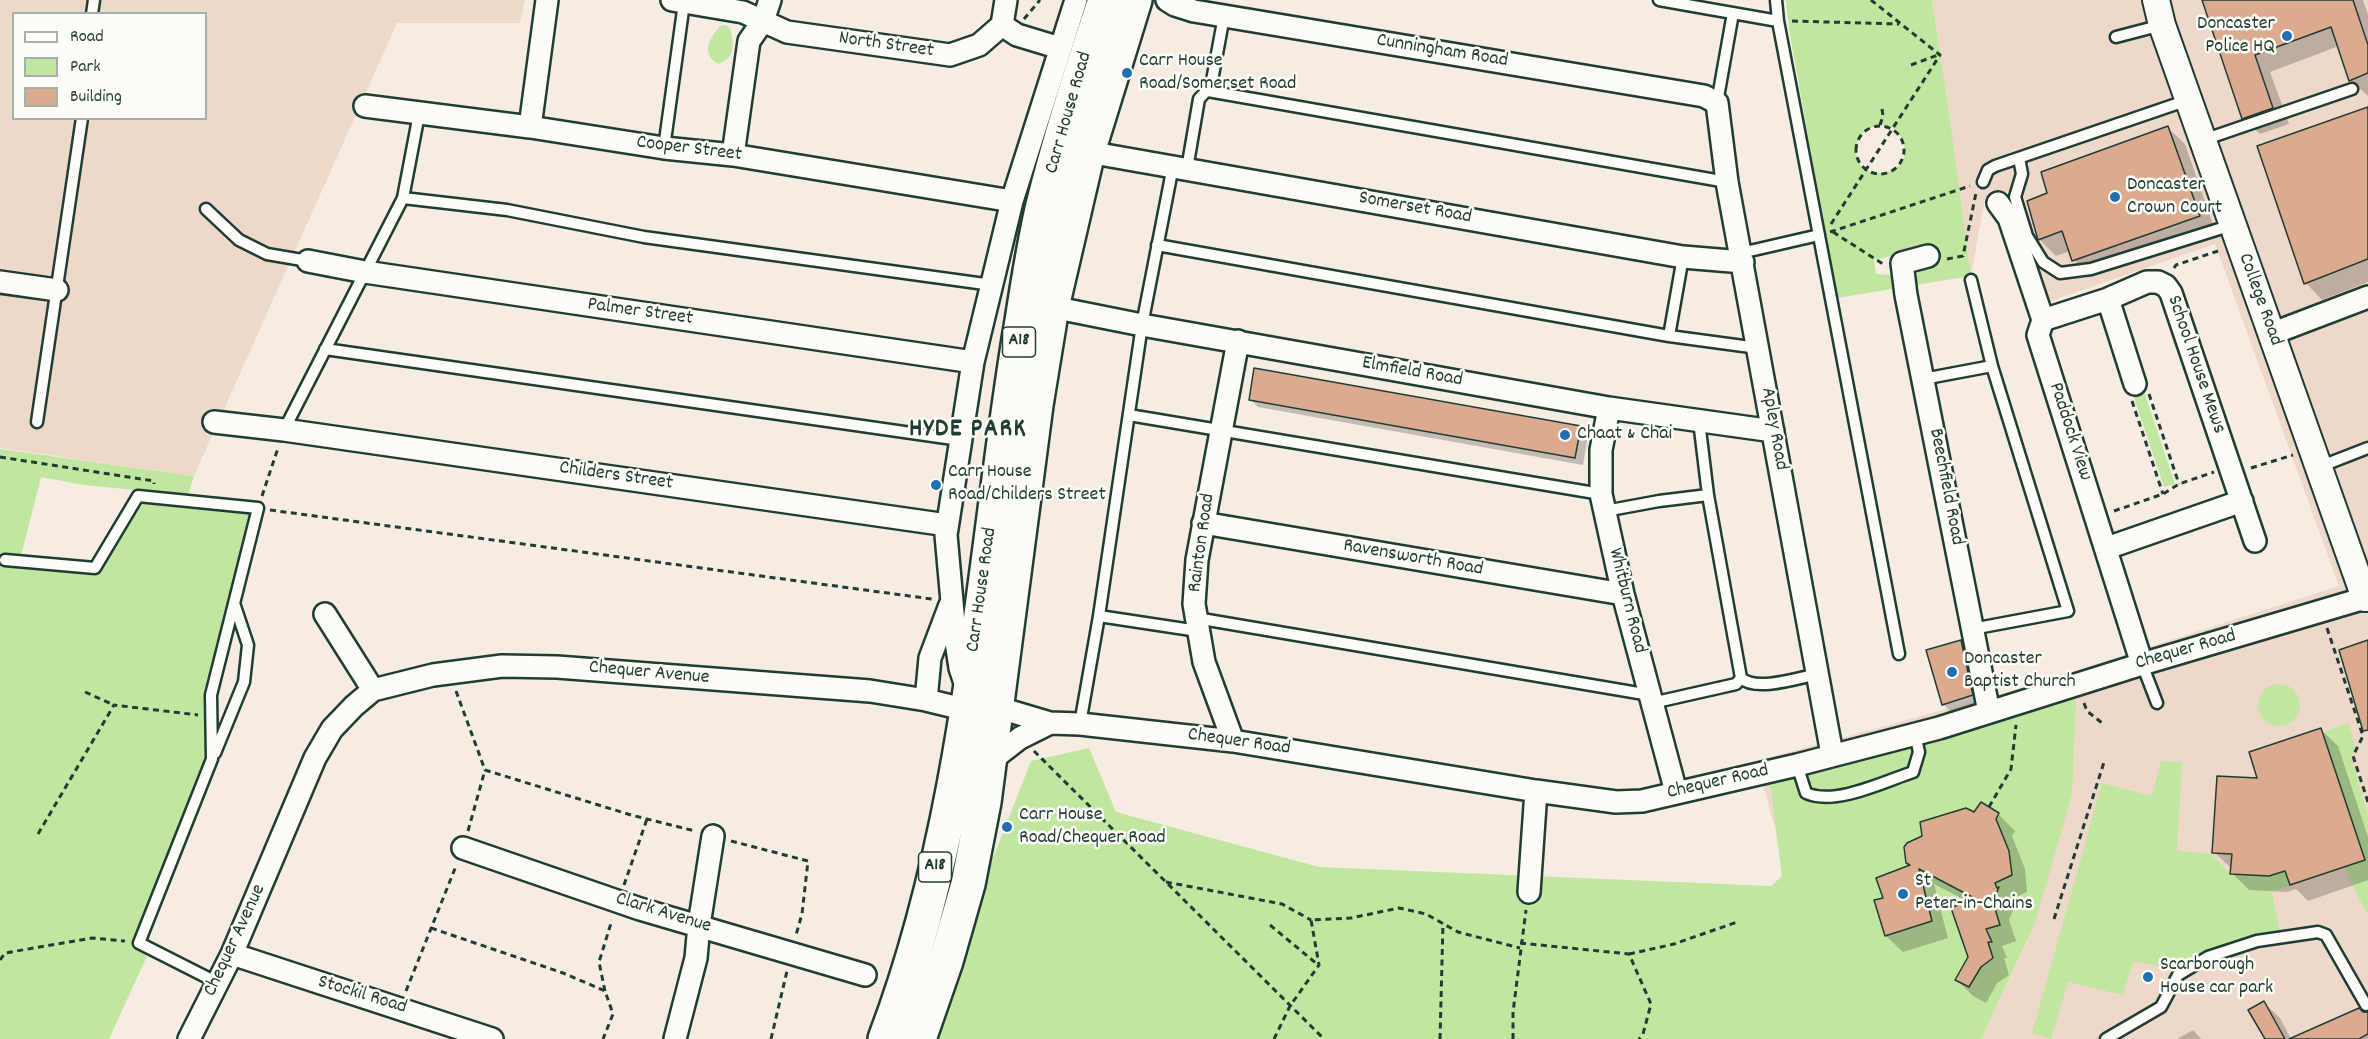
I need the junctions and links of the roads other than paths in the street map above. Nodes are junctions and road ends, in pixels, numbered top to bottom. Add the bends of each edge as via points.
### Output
1 (547, 0) edge
2 (770, 0) edge
3 (1006, 0) edge
4 (1076, 0) edge
5 (1155, 0) edge
6 (1167, 0) edge
7 (1659, 0) edge
8 (1776, 0) edge
9 (2156, 0) edge
10 (678, 2) edge
11 (1123, 6) edge
12 (1733, 13) junction
13 (1224, 16) junction
14 (763, 21) junction
15 (1778, 21) junction
16 (1002, 25) junction
17 (2162, 25) junction
18 (2116, 38) dead end
19 (1060, 48) junction
20 (2352, 89) dead end
21 (1208, 91) junction
22 (2188, 100) junction
23 (1717, 103) junction
24 (365, 106) dead end
25 (420, 114) junction
26 (82, 120) edge
27 (530, 127) junction
28 (2203, 140) junction
29 (664, 148) junction
30 (1088, 152) junction
31 (733, 155) junction
32 (2019, 158) junction
33 (1180, 167) junction
34 (1727, 182) junction
35 (1983, 182) road end
36 (403, 198) junction
37 (1012, 201) junction
38 (1998, 203) dead end
39 (206, 209) dead end
40 (2236, 234) junction
41 (1819, 236) junction
42 (1157, 245) junction
43 (1928, 256) road end
44 (1683, 257) junction
45 (1742, 258) junction
46 (308, 261) joint
47 (365, 272) junction
48 (1971, 280) dead end
49 (0, 282) edge
50 (992, 285) junction
51 (57, 290) junction
52 (2368, 297) edge
53 (2108, 299) junction
54 (1052, 307) junction
55 (2043, 320) junction
56 (1142, 326) junction
57 (2271, 334) junction
58 (1669, 336) junction
59 (1238, 341) junction
60 (1758, 348) junction
61 (325, 349) junction
62 (973, 362) junction
63 (1992, 366) junction
64 (1923, 379) junction
65 (2135, 384) road end
66 (1609, 408) junction
67 (1129, 415) junction
68 (1699, 421) junction
69 (37, 422) dead end
70 (214, 422) dead end
71 (1221, 429) junction
72 (284, 430) junction
73 (1773, 431) junction
74 (960, 440) junction
75 (2368, 448) edge
76 (2315, 458) junction
77 (1708, 495) junction
78 (2242, 501) junction
79 (1603, 503) junction
80 (947, 521) junction
81 (1203, 523) junction
82 (2255, 541) dead end
83 (2107, 548) junction
84 (5, 560) dead end
85 (1623, 594) junction
86 (2367, 598) edge
87 (951, 602) junction
88 (234, 603) junction
89 (325, 614) dead end
90 (1099, 616) junction
91 (1197, 624) junction
92 (1972, 629) junction
93 (1899, 654) dead end
94 (2142, 664) junction
95 (1818, 674) junction
96 (1741, 678) junction
97 (373, 690) junction
98 (1651, 699) junction
99 (926, 700) junction
100 (2157, 703) dead end
101 (967, 705) junction
102 (996, 707) junction
103 (1989, 712) junction
104 (1050, 723) junction
105 (1080, 724) junction
106 (1915, 734) junction
107 (1233, 741) junction
108 (1832, 754) junction
109 (212, 759) junction
110 (989, 762) junction
111 (1797, 765) junction
112 (1536, 791) junction
113 (1676, 792) junction
114 (713, 836) road end
115 (463, 848) road end
116 (1529, 892) road end
117 (699, 925) junction
118 (232, 954) junction
119 (865, 975) dead end
120 (218, 983) junction
121 (2366, 1005) dead end
122 (189, 1039) edge
123 (492, 1039) edge
124 (675, 1039) edge
125 (885, 1039) edge
126 (919, 1039) edge
127 (2106, 1039) edge

1 - 27 street
2 - 14 street
3 - 16 street
4 - 19 street
5 - 11 street
6 - 13 street, Cunningham Road
7 - 12 lane
8 - 15 lane
9 - 17 street, College Road
10 - 14 street, North Street via 742,12
10 - 29 lane, North Street
11 - 30 highway, Carr House Road / A18
11 - 101 highway, Carr House Road / A18 via 1076,86 1043,207 1022,321
12 - 15 lane
12 - 23 lane
13 - 21 lane
13 - 23 street, Cunningham Road via 1704,96
14 - 16 street, North Street via 786,32 950,55 979,45
14 - 31 street via 749,41
15 - 41 lane
16 - 19 street via 1017,35
17 - 18 lane
17 - 22 street, College Road
19 - 37 street
20 - 28 lane
21 - 33 lane via 1199,99
21 - 34 lane
22 - 28 street, College Road
22 - 32 lane
23 - 34 street, Apley Road
24 - 25 street, Cooper Street
25 - 27 street, Cooper Street
25 - 36 lane
26 - 51 lane
27 - 29 street, Cooper Street
28 - 40 street, College Road
29 - 31 street, Cooper Street
30 - 33 street, Somerset Road
30 - 54 highway, Carr House Road / A18
31 - 37 street, Cooper Street
32 - 35 lane via 1988,170
32 - 40 lane via 2022,174 2015,197 2027,236 2043,262 2060,273
33 - 42 lane
33 - 44 street, Somerset Road
34 - 45 street, Apley Road
36 - 47 lane
36 - 50 lane via 507,210 644,237
37 - 50 street
38 - 55 street, Paddock View via 2009,218
39 - 46 lane via 239,240 267,254
40 - 57 street, College Road
41 - 45 lane
41 - 93 lane
42 - 56 lane
42 - 58 lane
43 - 64 street, Beechfield Road via 1893,263
44 - 45 street, Somerset Road
44 - 58 lane
45 - 60 street, Apley Road
46 - 47 street, Palmer Street
47 - 61 lane
47 - 62 street, Palmer Street
48 - 63 lane
49 - 51 street
50 - 62 street
51 - 69 lane
52 - 57 street
53 - 55 street, School House Mews
53 - 65 street
53 - 78 street, School House Mews via 2147,282 2163,284 2171,293
54 - 56 street, Elmfield Road
54 - 102 highway, Carr House Road / A18
55 - 83 street, Paddock View via 2038,335
56 - 59 street, Elmfield Road
56 - 67 lane
57 - 76 street, College Road
58 - 60 lane
59 - 66 street, Elmfield Road
59 - 71 street, Rainton Road
60 - 73 street, Apley Road
61 - 72 lane
61 - 74 lane
62 - 74 street
63 - 64 lane
63 - 92 lane via 2068,611
64 - 92 street, Beechfield Road
66 - 68 street, Elmfield Road
66 - 79 street, Whitburn Road via 1601,450
67 - 71 lane
67 - 90 lane
68 - 73 street, Elmfield Road
68 - 77 lane
70 - 72 street, Childers Street
71 - 79 lane
71 - 81 street, Rainton Road
72 - 80 street, Childers Street via 940,524
73 - 95 street, Apley Road
74 - 80 street
75 - 76 lane
76 - 86 street, College Road
77 - 79 lane
77 - 96 lane
78 - 82 street, School House Mews
78 - 83 street
79 - 85 street, Whitburn Road
80 - 87 street
81 - 85 street, Ravensworth Road
81 - 91 street, Rainton Road via 1195,582
83 - 94 street, Paddock View
84 - 88 lane via 95,568 138,496 258,508
85 - 98 street, Whitburn Road
86 - 94 street, Chequer Road
87 - 99 street via 930,658
87 - 101 street
88 - 109 lane via 211,695
88 - 109 lane via 248,645 244,682
89 - 97 street
90 - 91 lane
90 - 105 lane
91 - 98 lane
91 - 107 street, Rainton Road via 1204,662
92 - 103 street, Beechfield Road
94 - 100 lane
94 - 103 street, Chequer Road
95 - 96 lane via 1758,686
95 - 108 street, Apley Road
96 - 98 lane via 1736,684
97 - 99 street, Chequer Avenue via 502,666 870,691
97 - 118 street, Chequer Avenue via 332,729 315,759
98 - 113 street, Whitburn Road
99 - 101 street, Chequer Avenue via 955,707
101 - 125 highway, Carr House Road / A18 via 956,777 922,923
102 - 104 street, Chequer Road
102 - 110 highway, Carr House Road / A18
103 - 106 street, Chequer Road
104 - 105 street, Chequer Road
104 - 110 street, Chequer Road via 1020,738
105 - 107 street, Chequer Road
106 - 108 street, Chequer Road
106 - 111 lane via 1919,752 1913,772 1841,796 1817,798 1806,793
107 - 112 street, Chequer Road
108 - 111 street, Chequer Road
109 - 120 lane via 139,943
110 - 126 highway, Carr House Road / A18 via 968,884
111 - 113 street, Chequer Road
112 - 113 street, Chequer Road via 1616,802 1642,801
112 - 116 street
114 - 117 street
115 - 117 street, Clark Avenue via 640,909
117 - 119 street, Clark Avenue
117 - 124 street via 696,958
118 - 120 street, Chequer Avenue
118 - 123 street, Stockil Road
120 - 122 street, Chequer Avenue
121 - 127 lane via 2326,935 2318,932 2258,941 2208,957 2178,975 2161,1007

